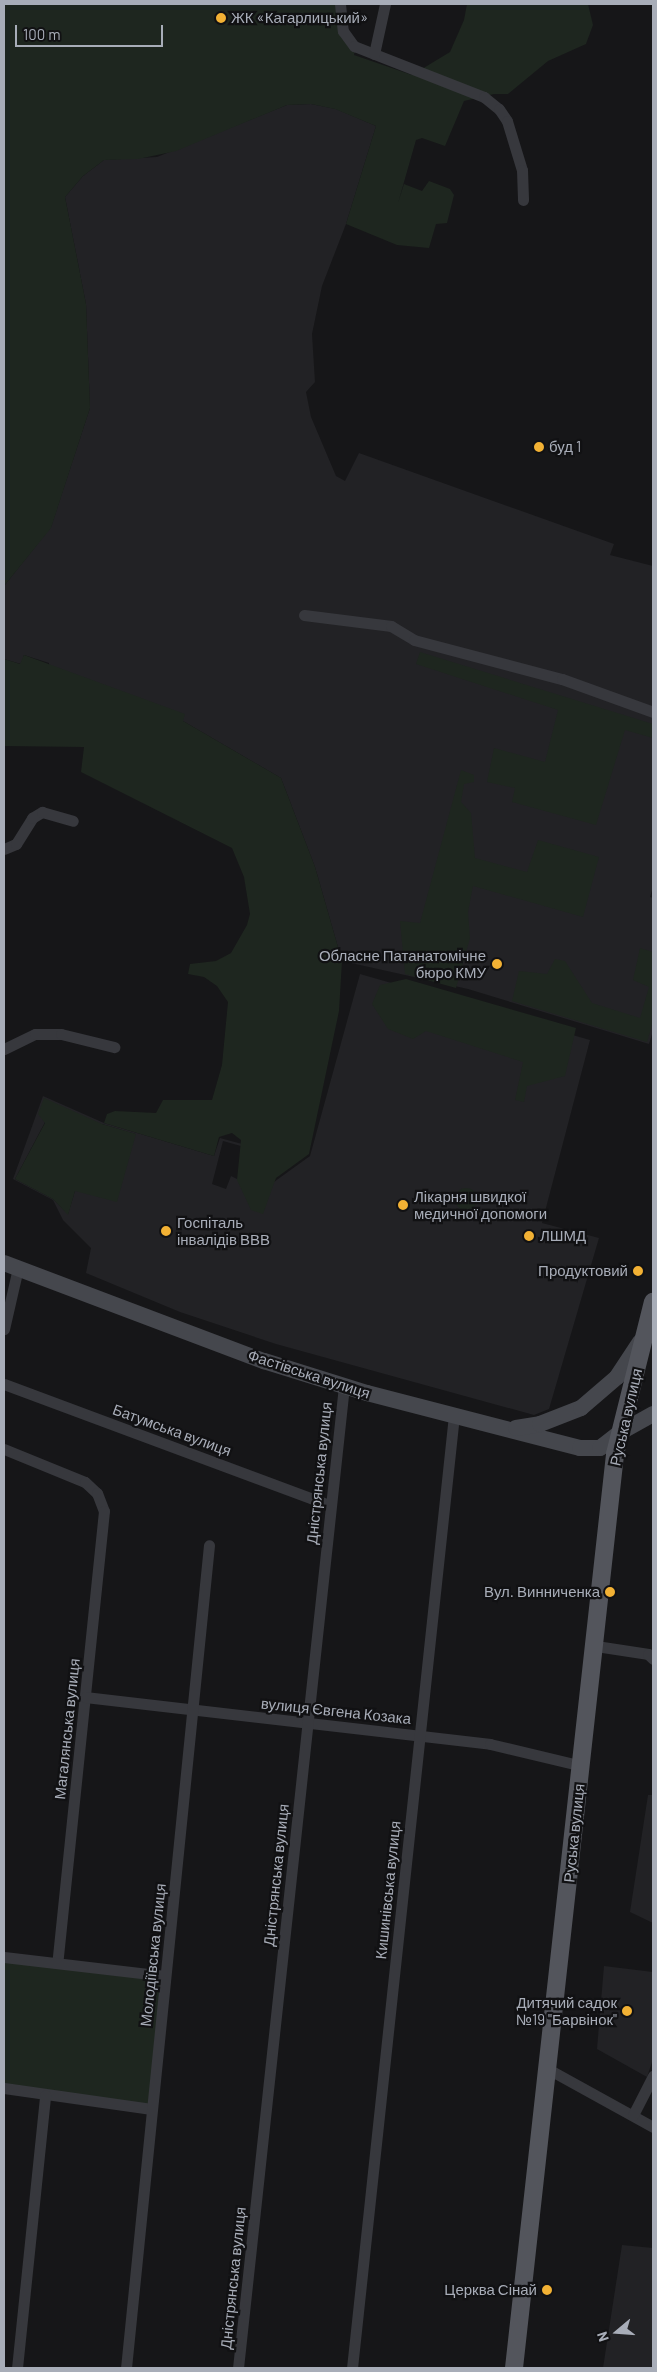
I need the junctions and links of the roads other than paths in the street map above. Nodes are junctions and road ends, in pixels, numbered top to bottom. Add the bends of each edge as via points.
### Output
1 (340, 4) edge
2 (385, 4) edge
3 (374, 54) junction
4 (523, 200) dead end
5 (304, 615) dead end
6 (653, 712) edge
7 (73, 821) dead end
8 (4, 849) edge
9 (114, 1047) dead end
10 (4, 1049) edge
11 (11, 1265) edge
12 (653, 1302) edge
13 (4, 1328) edge
14 (645, 1332) junction
15 (4, 1384) edge
16 (344, 1386) junction
17 (653, 1414) edge
18 (454, 1415) junction
19 (509, 1430) junction
20 (619, 1433) junction
21 (4, 1449) edge
22 (330, 1505) junction
23 (209, 1544) dead end
24 (596, 1646) junction
25 (653, 1659) edge
26 (85, 1698) junction
27 (194, 1711) junction
28 (308, 1722) junction
29 (420, 1735) junction
30 (582, 1766) junction
31 (4, 1957) edge
32 (57, 1962) junction
33 (165, 1976) junction
34 (548, 2069) junction
35 (653, 2076) edge
36 (4, 2088) edge
37 (45, 2095) junction
38 (152, 2109) junction
39 (633, 2115) junction
40 (653, 2127) edge
41 (17, 2368) edge
42 (126, 2368) edge
43 (238, 2368) edge
44 (352, 2368) edge
45 (514, 2368) edge

1 - 3 street via 343,31 354,46
2 - 3 street
3 - 4 street via 484,97 499,109 507,121 522,170
5 - 6 street via 391,626 414,640 562,679
7 - 8 street via 42,812 24,828 16,844
9 - 10 street via 61,1034 35,1034
11 - 13 street
11 - 16 main road, Фастівська вулиця via 264,1361
12 - 14 main road, Руська вулиця
14 - 19 main road via 618,1375 582,1408 540,1424
14 - 20 main road, Руська вулиця
15 - 22 street, Батумська вулиця
16 - 18 main road, Фастівська вулиця
16 - 22 street, Дністрянська вулиця
17 - 20 main road, Фастівська вулиця
18 - 19 main road, Фастівська вулиця
18 - 29 street, Кишинівська вулиця
19 - 20 main road, Фастівська вулиця via 580,1448 600,1448
20 - 24 main road, Руська вулиця
21 - 26 street, Магалянська вулиця via 85,1482 102,1500 104,1510
22 - 28 street, Дністрянська вулиця
23 - 27 street, Молодіївська вулиця
24 - 25 street via 648,1654
24 - 30 main road, Руська вулиця
26 - 27 street, вулиця Євгена Козака
26 - 32 street, Магалянська вулиця
27 - 28 street, вулиця Євгена Козака
27 - 33 street, Молодіївська вулиця
28 - 29 street, вулиця Євгена Козака
28 - 43 street, Дністрянська вулиця
29 - 30 street, вулиця Євгена Козака via 513,1748
29 - 44 street, Кишинівська вулиця
30 - 34 main road, Руська вулиця
31 - 32 street
32 - 33 street
33 - 38 street, Молодіївська вулиця
34 - 39 street
34 - 45 main road, Руська вулиця
35 - 39 street
36 - 37 street
37 - 38 street
37 - 41 street
38 - 42 street, Молодіївська вулиця
39 - 40 street

